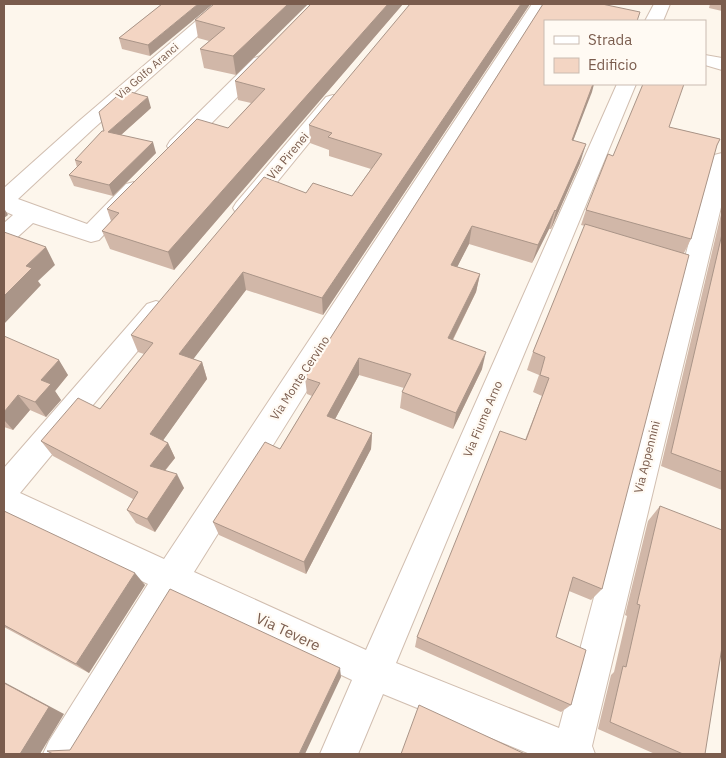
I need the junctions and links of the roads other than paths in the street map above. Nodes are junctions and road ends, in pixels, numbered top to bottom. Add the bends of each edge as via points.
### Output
1 (226, 4) edge
2 (540, 4) edge
3 (662, 4) edge
4 (654, 20) edge
5 (277, 46) edge
6 (706, 60) edge
7 (722, 64) edge
8 (627, 85) edge
9 (345, 87) edge
10 (167, 157) edge
11 (722, 160) edge
12 (146, 178) edge
13 (4, 201) edge
14 (28, 213) junction
15 (232, 222) edge
16 (4, 236) edge
17 (168, 296) edge
18 (4, 490) edge
19 (4, 501) edge
20 (171, 578) junction
21 (374, 672) junction
22 (62, 754) edge
23 (339, 754) edge
24 (573, 754) edge

1 - 13 street, Via Golfo Aranci
2 - 20 street, Via Monte Cervino
3 - 4 street
5 - 10 street
6 - 7 street
8 - 21 street, Via Fiume Arno via 573,233
9 - 15 street, Via Pirenei
11 - 24 street, Via Appennini via 685,265
12 - 14 street via 91,234
13 - 14 street
14 - 16 street
17 - 18 street
19 - 20 street, Via Tevere
20 - 21 street, Via Tevere
20 - 22 street, Via Monte Cervino
21 - 23 street, Via Fiume Arno
21 - 24 street, Via Tevere

